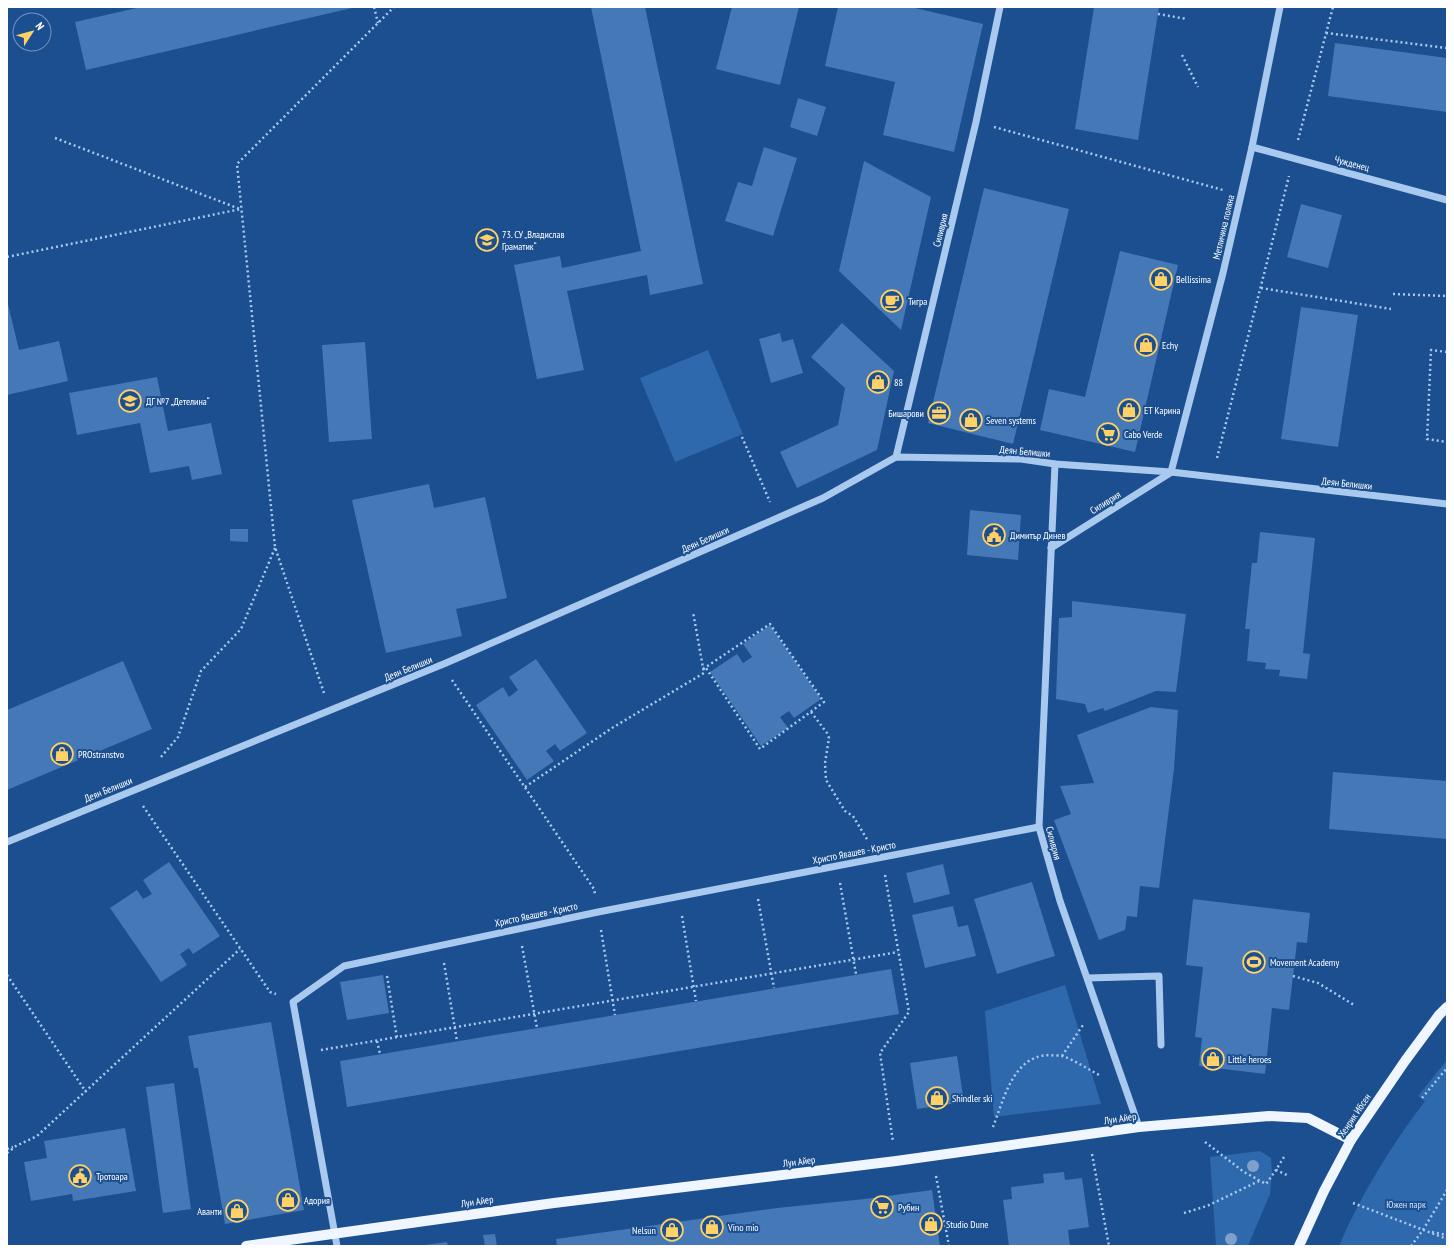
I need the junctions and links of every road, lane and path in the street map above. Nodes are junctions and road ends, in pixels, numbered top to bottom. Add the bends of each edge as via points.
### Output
1 (374, 7) edge
2 (394, 7) edge
3 (1000, 7) edge
4 (1280, 7) edge
5 (1332, 7) edge
6 (1158, 14) dead end
7 (1187, 19) dead end
8 (378, 23) junction
9 (1326, 34) junction
10 (1447, 48) edge
11 (1182, 55) dead end
12 (1198, 87) dead end
13 (976, 122) junction
14 (55, 138) dead end
15 (1252, 147) junction
16 (1294, 158) junction
17 (1241, 195) junction
18 (1447, 200) edge
19 (241, 209) junction
20 (7, 257) edge
21 (1261, 288) junction
22 (1393, 294) dead end
23 (1447, 296) edge
24 (1391, 309) dead end
25 (1447, 352) edge
26 (742, 438) dead end
27 (1447, 442) edge
28 (896, 457) junction
29 (1055, 464) junction
30 (1171, 472) junction
31 (1212, 478) junction
32 (1447, 504) edge
33 (777, 519) junction
34 (275, 547) junction
35 (1051, 548) junction
36 (693, 612) dead end
37 (442, 665) junction
38 (704, 669) junction
39 (320, 678) dead end
40 (811, 712) junction
41 (158, 760) dead end
42 (525, 787) junction
43 (132, 790) junction
44 (1039, 826) junction
45 (7, 842) edge
46 (881, 857) junction
47 (837, 865) junction
48 (754, 881) junction
49 (678, 896) junction
50 (598, 912) junction
51 (519, 928) junction
52 (440, 945) junction
53 (240, 949) junction
54 (898, 952) junction
55 (384, 958) junction
56 (854, 960) junction
57 (771, 974) junction
58 (856, 974) dead end
59 (7, 975) edge
60 (1293, 976) dead end
61 (1088, 978) junction
62 (694, 987) junction
63 (774, 988) dead end
64 (613, 1001) junction
65 (696, 1001) dead end
66 (293, 1002) junction
67 (1354, 1005) dead end
68 (1097, 1006) junction
69 (1447, 1007) edge
70 (534, 1014) junction
71 (615, 1015) dead end
72 (454, 1028) junction
73 (537, 1028) dead end
74 (397, 1038) junction
75 (378, 1041) junction
76 (457, 1041) dead end
77 (1161, 1045) dead end
78 (302, 1054) junction
79 (380, 1054) dead end
80 (1062, 1056) junction
81 (1447, 1068) edge
82 (1126, 1089) junction
83 (86, 1092) junction
84 (1422, 1098) dead end
85 (1180, 1124) junction
86 (1139, 1127) junction
87 (1088, 1135) junction
88 (1351, 1140) junction
89 (16, 1146) junction
90 (7, 1148) edge
91 (984, 1149) junction
92 (7, 1154) edge
93 (933, 1156) junction
94 (1284, 1157) dead end
95 (896, 1161) junction
96 (1276, 1170) junction
97 (1289, 1176) dead end
98 (1259, 1181) junction
99 (1447, 1190) edge
100 (1353, 1203) dead end
101 (1184, 1213) dead end
102 (1423, 1230) junction
103 (334, 1234) junction
104 (1447, 1235) edge
105 (1447, 1239) edge
106 (246, 1246) edge
107 (337, 1246) edge
108 (949, 1246) edge
109 (1109, 1246) edge
110 (1299, 1246) edge
111 (1411, 1246) edge

1 - 8 path
2 - 8 path
3 - 13 street, Силиврия
4 - 15 street, Метличина поляна
5 - 9 path
6 - 7 path
8 - 19 path via 237,164
9 - 10 path
9 - 16 path
11 - 12 path
13 - 17 path
13 - 28 street, Силиврия
14 - 19 path
15 - 16 street, Чужденец
15 - 17 street, Метличина поляна
16 - 18 street, Чужденец
16 - 21 path
17 - 30 street, Метличина поляна
19 - 20 path
19 - 34 path
21 - 24 path
21 - 31 path
22 - 23 path
25 - 27 path via 1431,350 1427,438
26 - 33 path
28 - 29 street, Деян Белишки via 1021,459
28 - 33 street, Деян Белишки via 823,498
29 - 30 street, Деян Белишки
29 - 35 street, Силиврия
30 - 31 street, Деян Белишки
30 - 35 street, Силиврия
31 - 32 street, Деян Белишки
33 - 37 street, Деян Белишки
34 - 39 path
34 - 41 path via 242,629 200,671 178,737
35 - 44 street, Силиврия
36 - 38 path
37 - 42 path
37 - 43 street, Деян Белишки
38 - 40 path via 760,749
38 - 40 path via 770,624 824,702
38 - 42 path via 704,673 612,728
40 - 46 path via 829,738 826,780 845,811 853,816
42 - 50 path via 594,889
43 - 45 street, Деян Белишки
43 - 53 path
44 - 46 street, Христо Явашев - Кристо
44 - 61 street, Силиврия via 1060,901
46 - 47 street, Христо Явашев - Кристо
46 - 54 path
47 - 48 street, Христо Явашев - Кристо
47 - 56 path
48 - 49 street, Христо Явашев - Кристо
48 - 57 path
49 - 50 street, Христо Явашев - Кристо
49 - 62 path
50 - 51 street, Христо Явашев - Кристо
50 - 64 path
51 - 52 street, Христо Явашев - Кристо
51 - 70 path
52 - 55 street, Христо Явашев - Кристо
52 - 72 path
53 - 66 path via 270,992
53 - 83 path
54 - 56 path
54 - 95 path via 909,1012 880,1053
55 - 66 street, Христо Явашев - Кристо via 344,966
55 - 74 path
56 - 57 path
56 - 58 path
57 - 62 path
57 - 63 path
59 - 83 path
60 - 67 path via 1318,983
61 - 68 street, Силиврия
61 - 77 street via 1159,976
62 - 64 path
62 - 65 path
64 - 70 path
64 - 71 path
66 - 78 street
68 - 80 path
68 - 82 street, Силиврия
69 - 88 main road, Хенрик Ибсен
70 - 72 path
70 - 73 path
72 - 74 path
72 - 76 path
74 - 75 path
75 - 78 path
75 - 79 path
78 - 103 street
80 - 82 path
80 - 91 path via 1040,1055 1018,1069 1010,1082
81 - 84 path
82 - 86 street, Силиврия
83 - 89 path via 37,1136
85 - 86 main road, Луи Айер
85 - 88 main road, Луи Айер via 1269,1116 1308,1118
85 - 98 path
86 - 87 main road, Луи Айер
87 - 91 main road, Луи Айер
87 - 109 path
88 - 110 main road, Хенрик Ибсен
89 - 90 path
89 - 92 path
91 - 93 main road, Луи Айер
93 - 95 main road, Луи Айер
93 - 108 path
94 - 96 path
95 - 103 main road, Луи Айер via 554,1203
96 - 97 path
96 - 98 path via 1266,1184
98 - 101 path via 1213,1203
99 - 102 path
100 - 102 path
102 - 104 path
102 - 105 path
102 - 111 path
103 - 106 main road, Луи Айер
103 - 107 street

